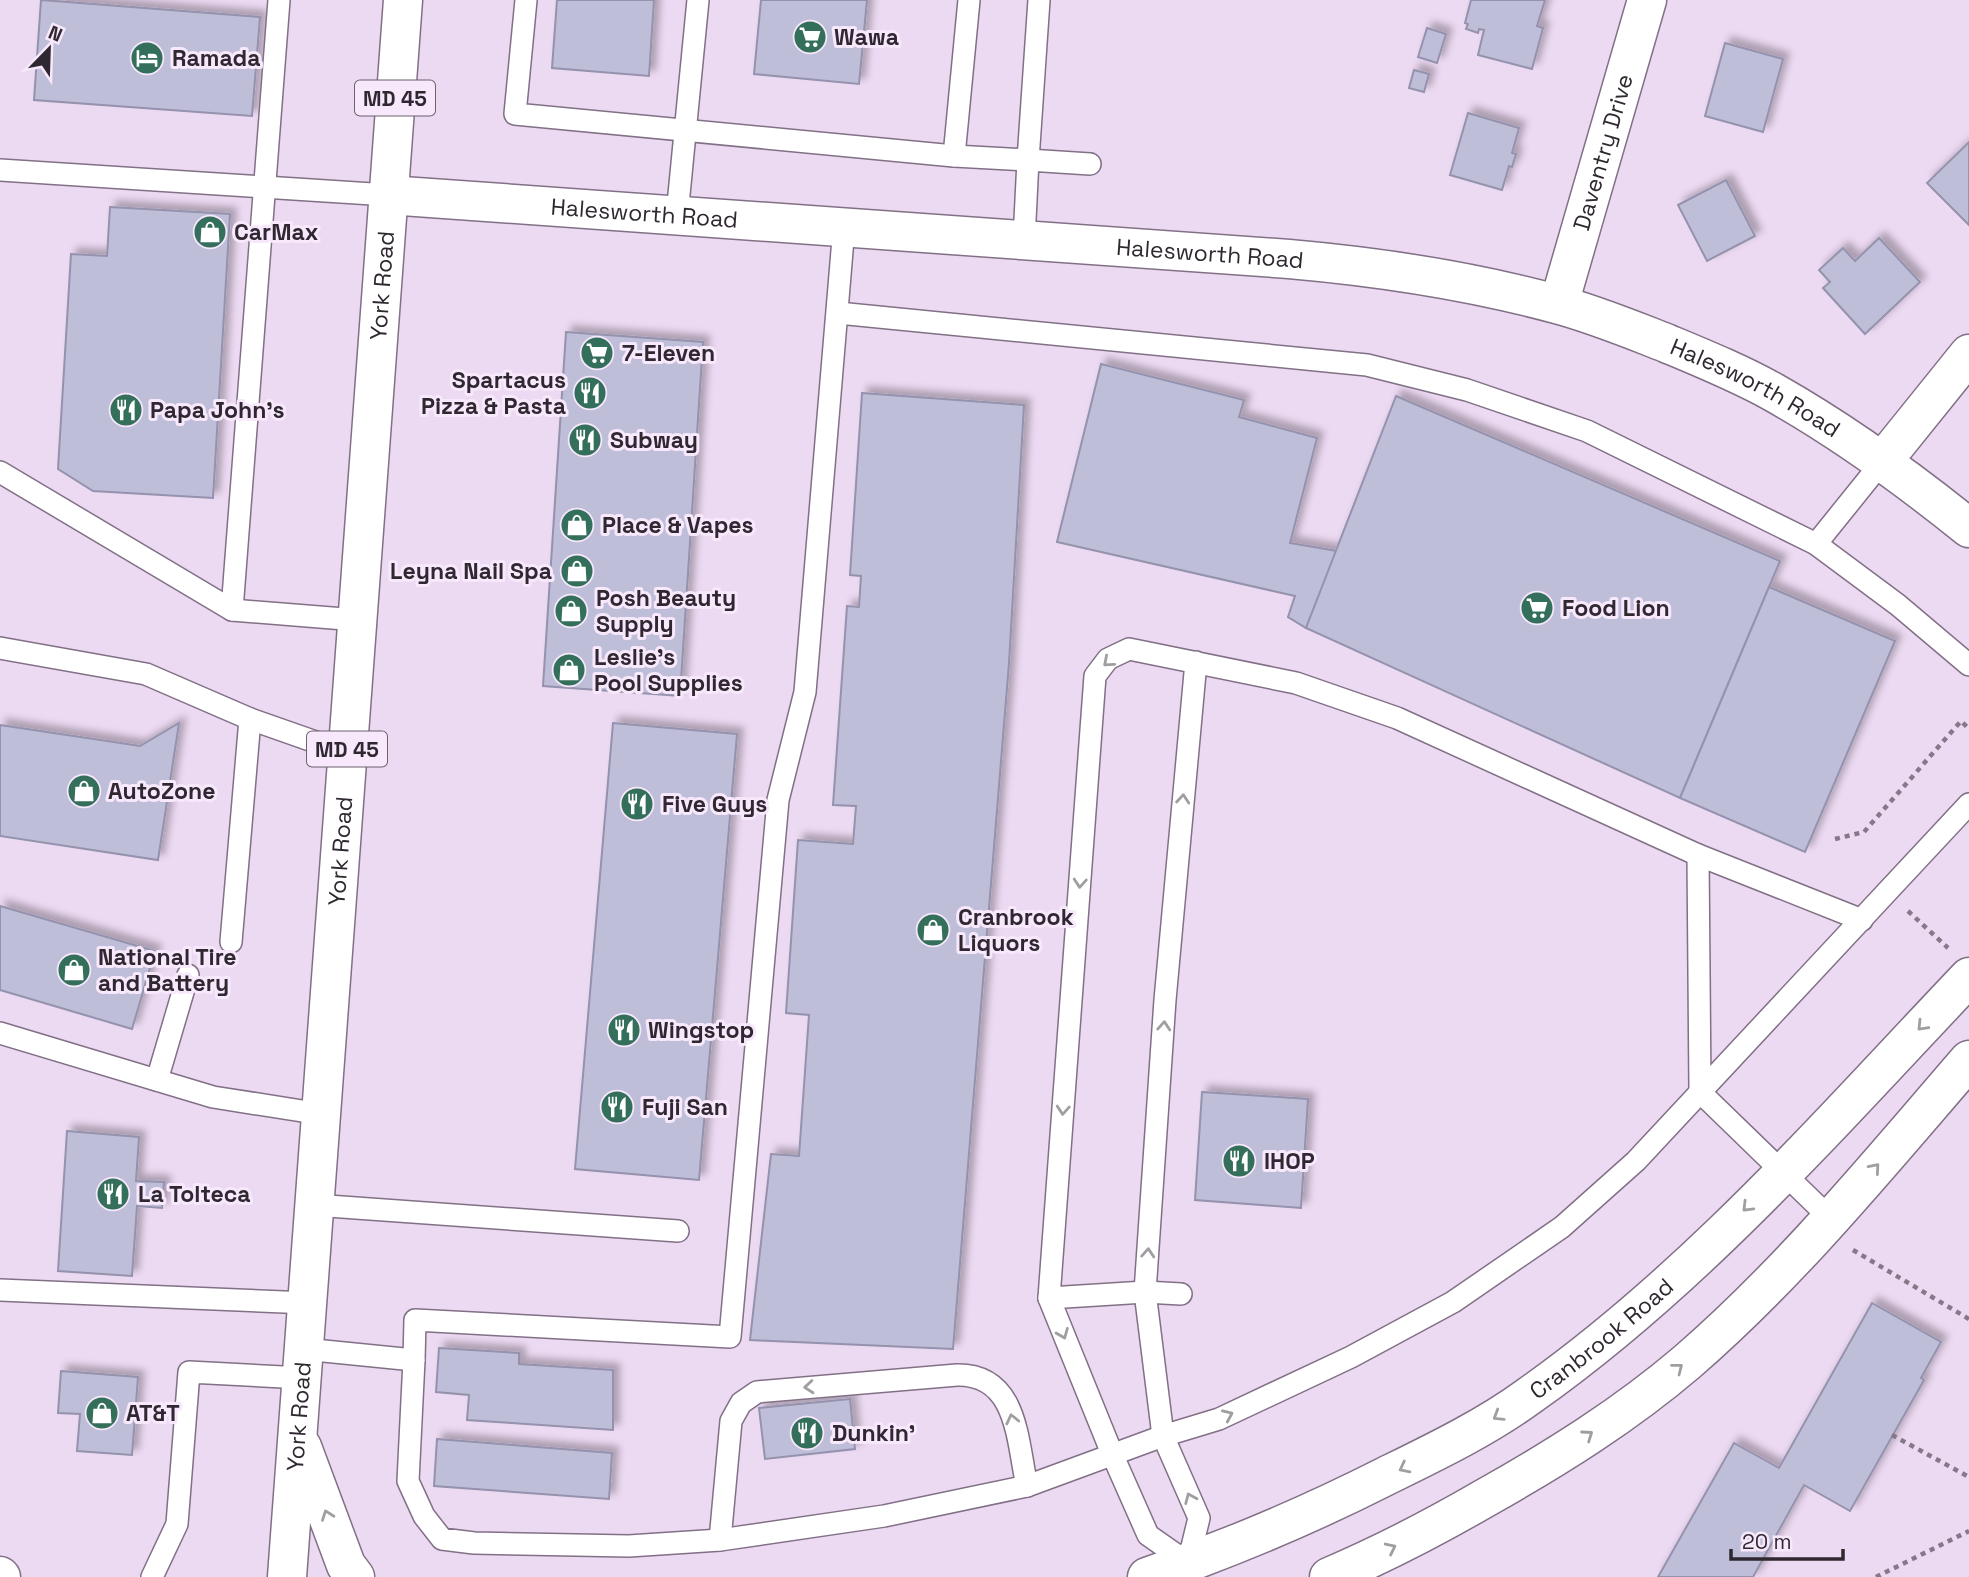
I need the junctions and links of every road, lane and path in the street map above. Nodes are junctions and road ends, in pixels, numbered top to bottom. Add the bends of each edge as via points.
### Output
1 (279, 0) edge
2 (403, 0) edge
3 (526, 0) edge
4 (698, 0) edge
5 (969, 0) edge
6 (1039, 0) edge
7 (1647, 0) edge
8 (685, 130) junction
9 (954, 156) junction
10 (1028, 160) junction
11 (1090, 164) dead end
12 (0, 170) edge
13 (264, 187) junction
14 (388, 195) junction
15 (677, 215) junction
16 (844, 227) junction
17 (1024, 240) junction
18 (1559, 304) junction
19 (838, 313) junction
20 (1969, 354) edge
21 (1882, 462) junction
22 (0, 472) edge
23 (1969, 528) edge
24 (1816, 544) junction
25 (232, 610) junction
26 (357, 620) junction
27 (0, 648) edge
28 (1196, 662) junction
29 (1969, 666) edge
30 (250, 719) junction
31 (1969, 729) edge
32 (347, 753) junction
33 (1969, 804) edge
34 (1835, 839) dead end
35 (1698, 855) junction
36 (1887, 892) junction
37 (1862, 920) junction
38 (231, 942) dead end
39 (1958, 962) edge
40 (188, 975) dead end
41 (0, 1033) edge
42 (1969, 1060) edge
43 (157, 1080) junction
44 (1700, 1092) junction
45 (321, 1114) junction
46 (1782, 1172) junction
47 (314, 1205) junction
48 (1831, 1219) junction
49 (678, 1231) dead end
50 (1862, 1256) dead end
51 (0, 1290) edge
52 (1145, 1292) junction
53 (1181, 1294) dead end
54 (1049, 1298) junction
55 (308, 1303) junction
56 (1969, 1320) edge
57 (414, 1360) junction
58 (303, 1364) junction
59 (298, 1436) junction
60 (1163, 1436) junction
61 (1892, 1436) dead end
62 (1113, 1457) junction
63 (1969, 1478) edge
64 (1027, 1486) junction
65 (1969, 1531) edge
66 (720, 1540) junction
67 (1190, 1570) edge
68 (152, 1577) edge
69 (287, 1577) edge
70 (355, 1577) edge
71 (1147, 1577) edge
72 (1329, 1577) edge
73 (1876, 1577) edge

1 - 13 lane
2 - 14 street, York Road / MD 45
3 - 8 lane via 515,114
4 - 8 lane
5 - 9 lane
6 - 10 lane
7 - 18 street, Daventry Drive
8 - 9 lane
8 - 15 lane
9 - 10 lane
10 - 11 lane
10 - 17 lane
12 - 13 lane
13 - 14 lane
13 - 25 lane
14 - 15 street, Halesworth Road
14 - 26 street, York Road / MD 45
15 - 16 street, Halesworth Road
16 - 17 street, Halesworth Road
16 - 19 lane
17 - 18 street, Halesworth Road via 1358,265 1461,281
18 - 21 street, Halesworth Road via 1694,354 1771,390
19 - 24 lane via 1367,365 1467,390 1587,431
19 - 57 lane via 805,692 778,800 730,1337 415,1320
20 - 21 street
21 - 23 street, Halesworth Road
21 - 24 lane
22 - 25 lane
24 - 29 lane
25 - 26 lane
26 - 32 street, York Road / MD 45
27 - 30 lane via 146,674
28 - 35 lane via 1296,683 1397,718
52 -> 28 lane via 1165,1000
28 -> 54 lane via 1129,649 1108,659 1095,676
30 - 32 lane
30 - 38 lane
31 - 34 path via 1961,721 1864,832
32 - 45 street, York Road / MD 45
33 - 36 lane
35 - 37 lane
35 - 44 lane
36 - 37 lane
36 - 39 path
37 - 44 lane
39 -> 46 street, Cranbrook Road
40 - 43 lane
41 - 43 lane
48 -> 42 street
43 - 45 lane via 213,1097
44 - 46 lane
60 -> 44 lane via 1219,1419 1351,1357 1453,1302 1562,1227 1636,1161
45 - 47 street, York Road / MD 45
46 - 48 lane
46 -> 67 street, Cranbrook Road via 1654,1297 1527,1398 1465,1437
47 - 49 lane
47 - 55 street, York Road / MD 45
72 -> 48 street via 1434,1527 1539,1468 1624,1410 1686,1363 1749,1305
50 - 56 path
51 - 55 lane
52 - 53 lane
52 - 54 lane
52 - 60 lane
54 -> 62 lane
55 - 58 street, York Road / MD 45
57 - 58 lane
57 - 66 lane via 408,1481 424,1517 442,1539 629,1546
58 - 59 street, York Road / MD 45
58 - 68 lane via 189,1371 177,1524
59 - 69 street, York Road / MD 45
70 -> 59 street via 346,1565
60 - 62 lane
67 -> 60 lane via 1199,1518
61 - 63 path
62 - 64 lane
62 - 67 lane via 1148,1535
64 - 66 lane via 884,1516
64 -> 66 lane via 1009,1407 998,1389 977,1377 757,1392 741,1403 730,1421
65 - 73 path
67 - 71 street, Cranbrook Road

